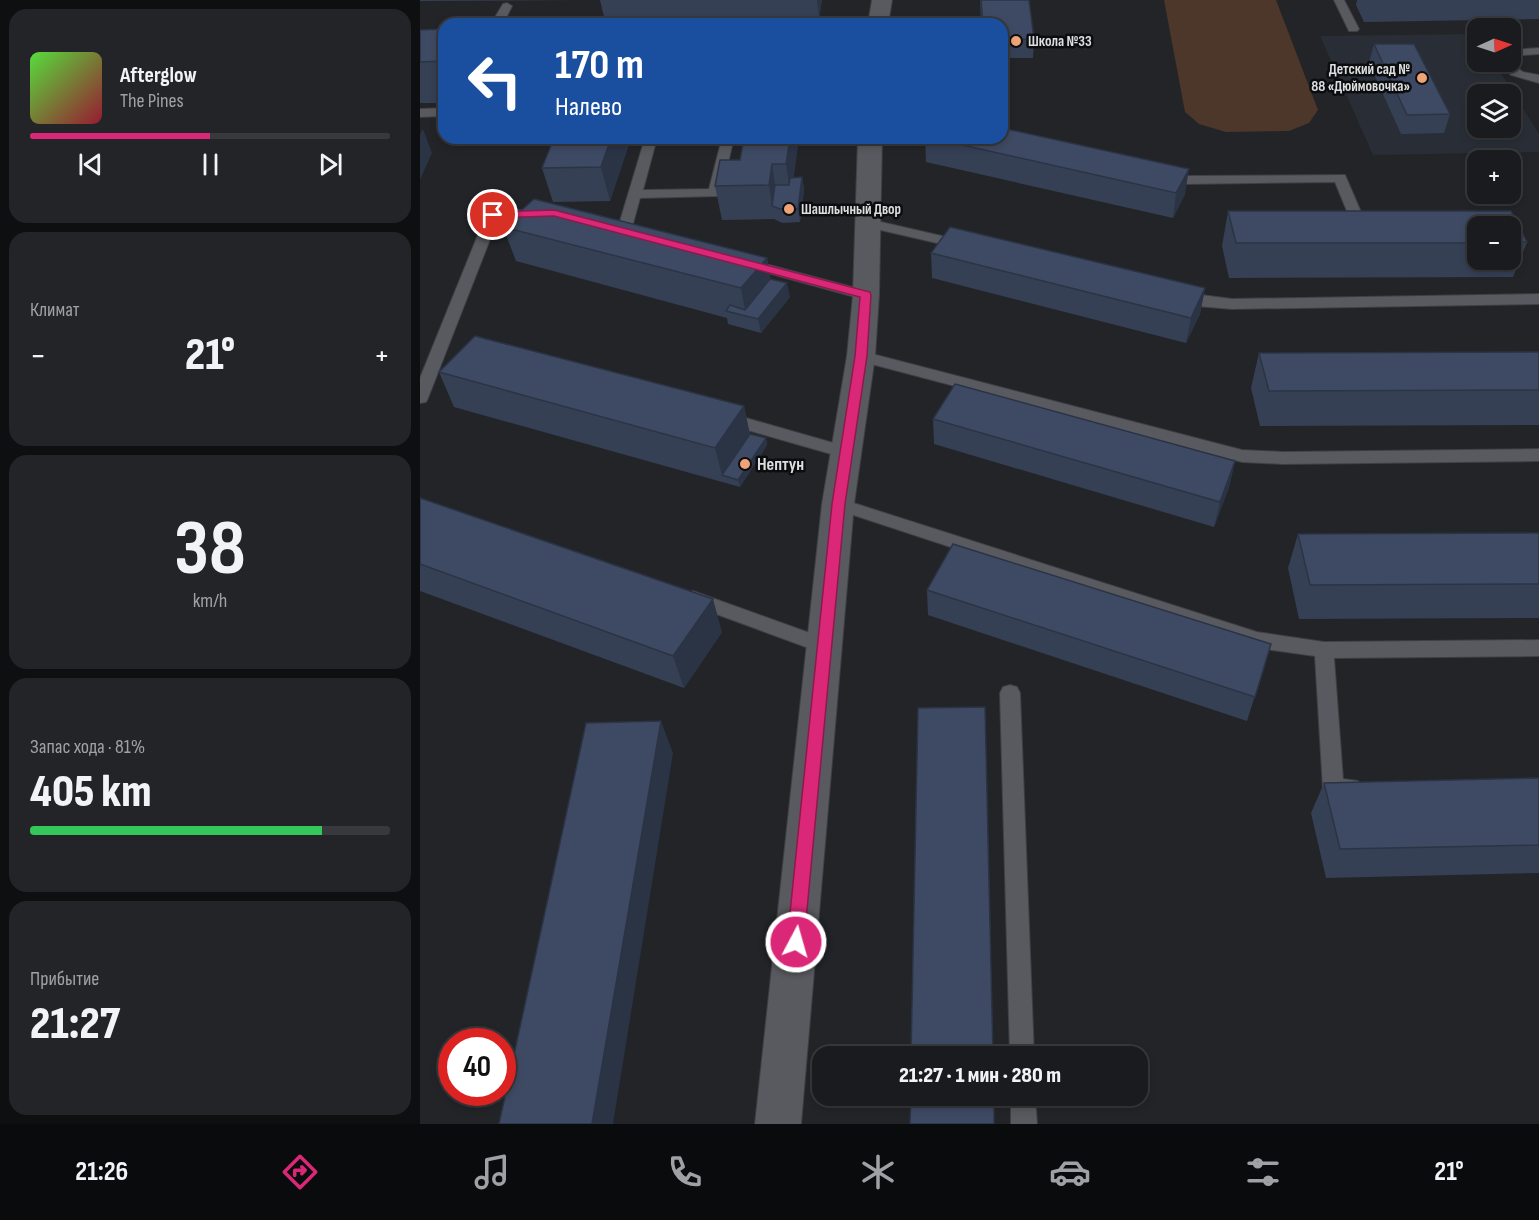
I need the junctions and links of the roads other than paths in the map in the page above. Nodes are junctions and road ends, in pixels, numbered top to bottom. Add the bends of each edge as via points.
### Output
1 (882, 0) edge
2 (1339, 0) edge
3 (507, 6) dead end
4 (500, 18) edge
5 (879, 18) edge
6 (1353, 29) dead end
7 (1539, 51) edge
8 (1521, 52) edge
9 (1512, 72) edge
10 (1539, 79) edge
11 (438, 112) edge
12 (420, 113) edge
13 (649, 144) edge
14 (727, 144) edge
15 (870, 144) edge
16 (1150, 173) edge
17 (635, 195) junction
18 (554, 213) edge
19 (868, 223) junction
20 (624, 231) edge
21 (1367, 243) edge
22 (981, 250) edge
23 (728, 258) edge
24 (1162, 293) edge
25 (866, 295) junction
26 (1539, 299) edge
27 (861, 356) junction
28 (420, 398) edge
29 (711, 414) edge
30 (845, 452) junction
31 (1539, 455) edge
32 (838, 504) junction
33 (680, 594) edge
34 (825, 646) junction
35 (1539, 648) edge
36 (1324, 650) junction
37 (1010, 693) dead end
38 (1368, 788) edge
39 (1022, 1046) edge
40 (1023, 1106) edge
41 (777, 1124) edge
42 (1024, 1124) edge

1 - 5 street
2 - 6 lane
3 - 4 lane
7 - 8 lane
9 - 10 lane
11 - 12 lane
13 - 17 lane
14 - 17 lane via 715,193
15 - 19 street
16 - 21 lane via 1185,180 1341,178
17 - 20 lane
18 - 28 lane via 493,215
19 - 22 lane
19 - 25 street
23 - 25 lane
24 - 26 lane via 1232,304
25 - 27 street
27 - 30 street
27 - 31 lane via 1242,456
29 - 30 lane
30 - 32 street
32 - 34 street
32 - 36 lane via 1257,640
33 - 34 lane
34 - 41 street
35 - 36 lane
36 - 38 lane via 1333,789
37 - 39 lane
40 - 42 lane

